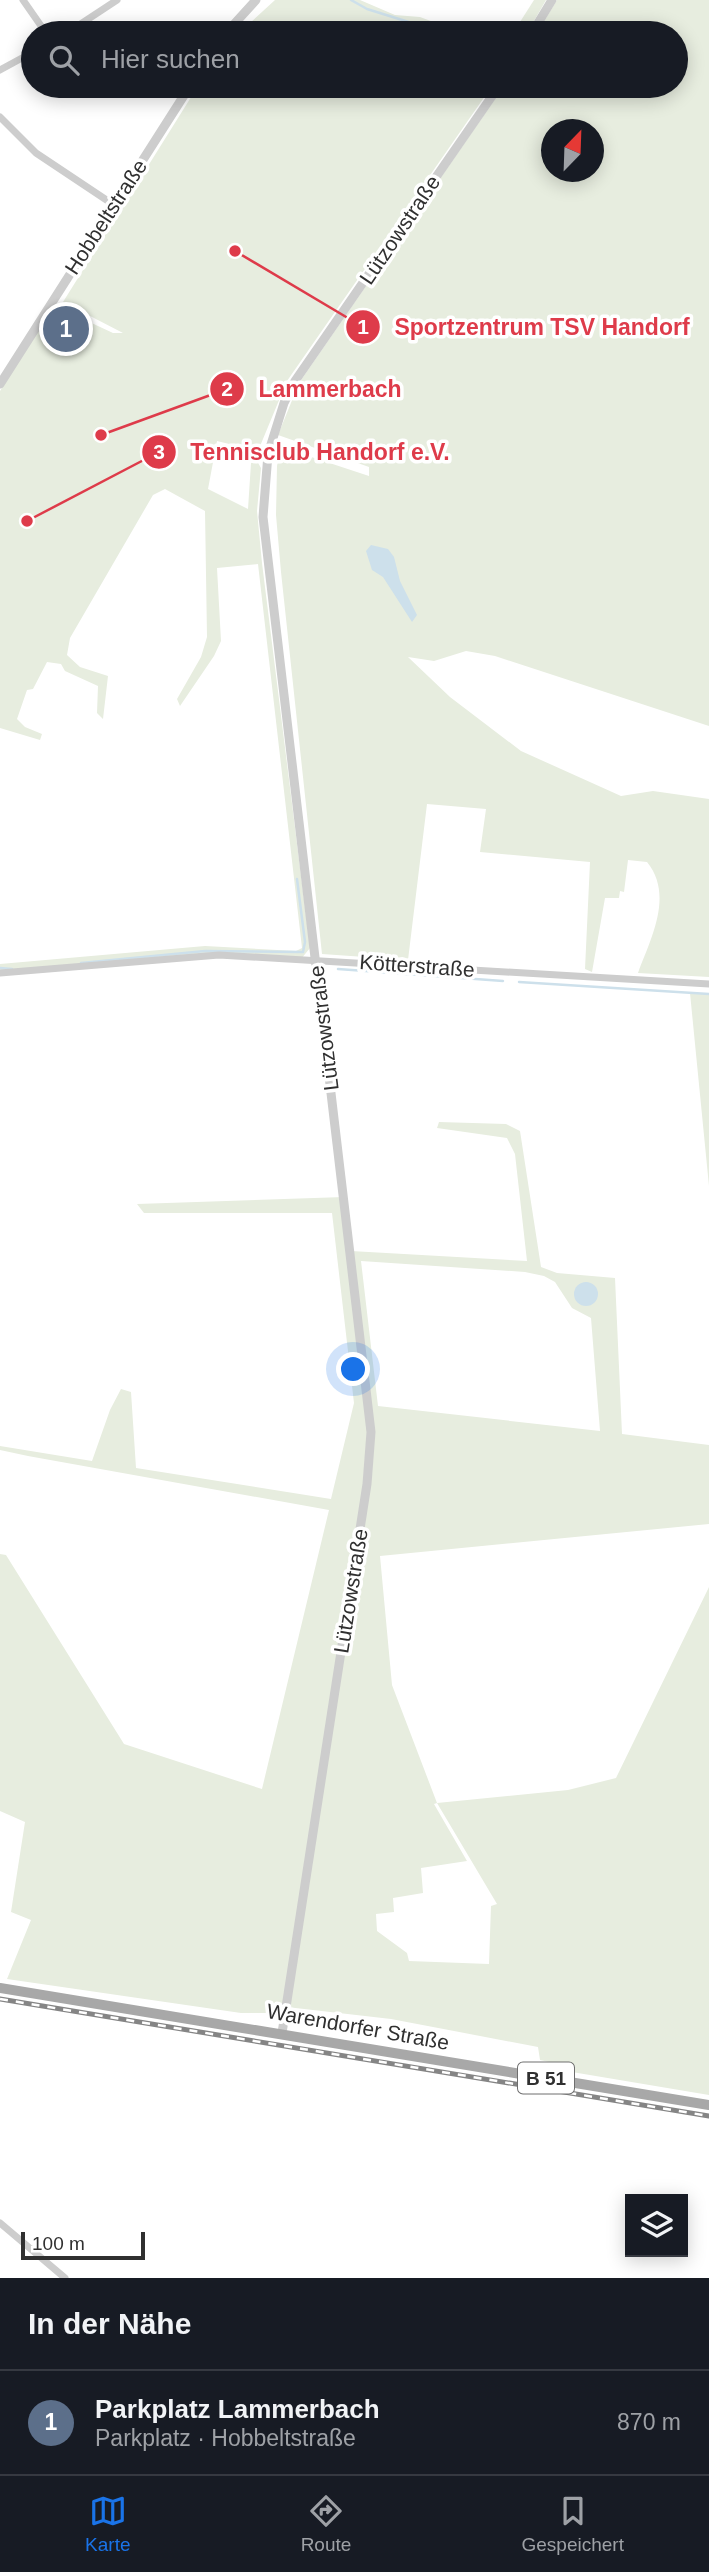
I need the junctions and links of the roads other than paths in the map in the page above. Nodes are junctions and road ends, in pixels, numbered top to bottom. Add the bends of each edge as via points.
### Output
1 (23, 0) edge
2 (117, 0) edge
3 (256, 0) edge
4 (552, 0) edge
5 (38, 21) edge
6 (85, 21) edge
7 (237, 21) edge
8 (539, 21) edge
9 (21, 59) edge
10 (0, 70) edge
11 (182, 98) edge
12 (491, 98) edge
13 (0, 117) edge
14 (114, 205) junction
15 (0, 384) edge
16 (316, 960) junction
17 (0, 973) edge
18 (709, 984) edge
19 (0, 1988) edge
20 (282, 2033) junction
21 (709, 2105) edge
22 (0, 2223) edge
23 (65, 2278) edge

1 - 5 street
2 - 6 street
3 - 7 street
4 - 8 street
9 - 10 street
11 - 14 street, Hobbeltstraße
12 - 16 street, Lützowstraße via 295,382 268,454 263,517
13 - 14 street via 36,153
14 - 15 street, Hobbeltstraße
16 - 17 street, Kötterstraße via 219,955
16 - 18 street, Kötterstraße
16 - 20 street, Lützowstraße via 371,1432 365,1497
19 - 20 main road, Warendorfer Straße / B 51
20 - 21 main road, Warendorfer Straße / B 51
22 - 23 street

